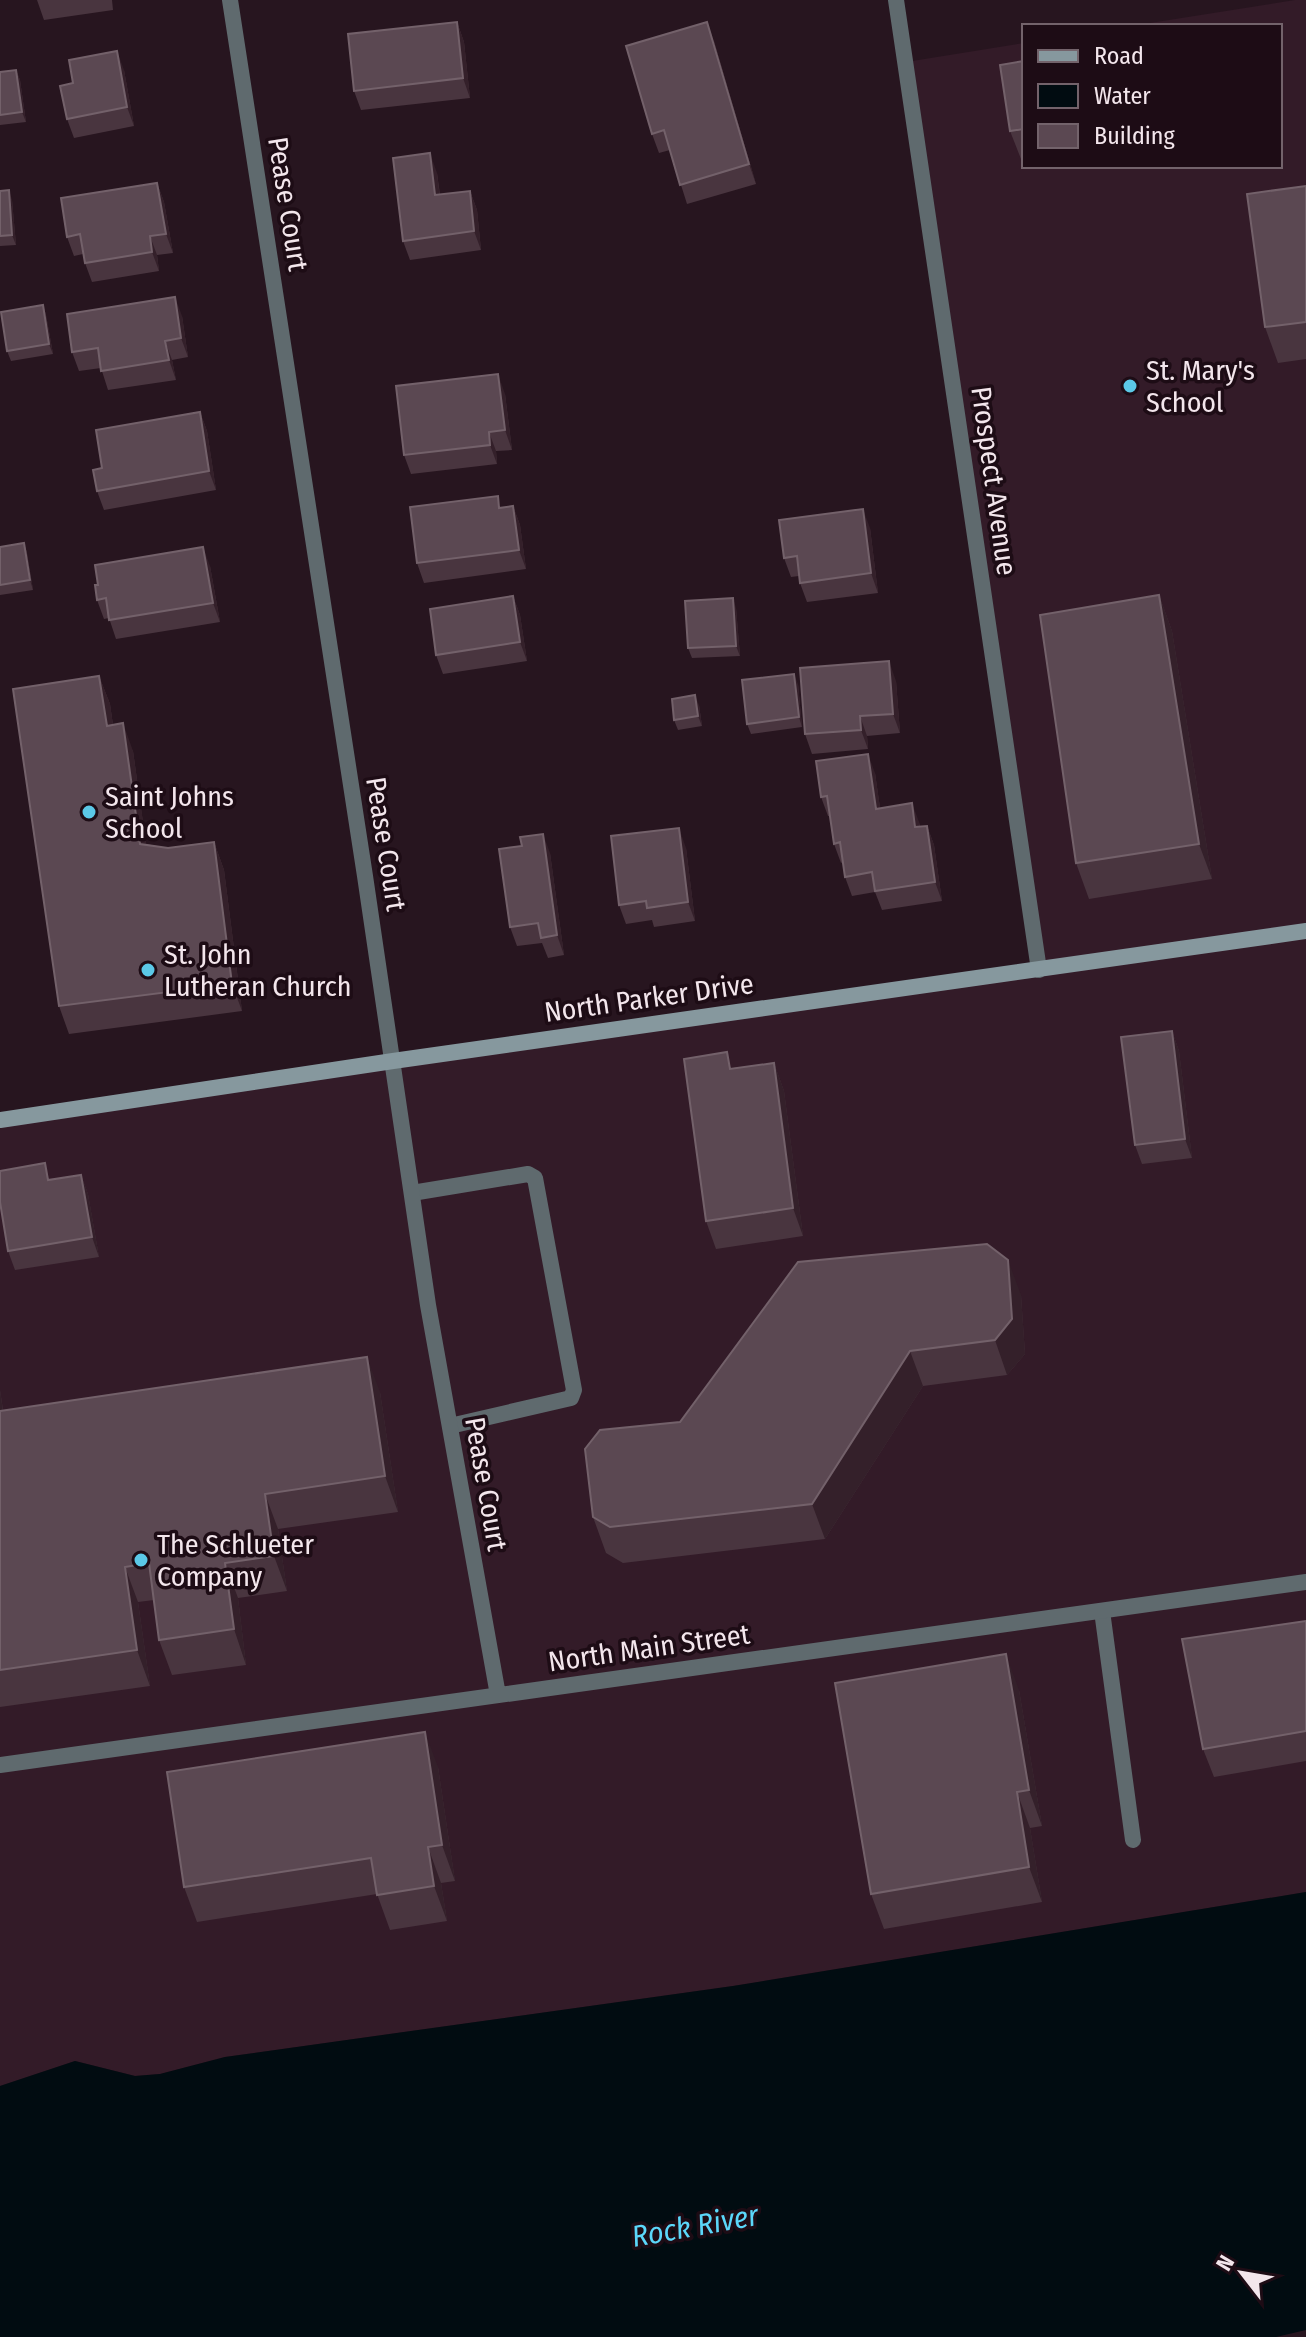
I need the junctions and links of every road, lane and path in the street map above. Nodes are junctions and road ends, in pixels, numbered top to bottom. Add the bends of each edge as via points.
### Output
1 (230, 0) edge
2 (896, 0) edge
3 (1306, 931) edge
4 (1039, 970) junction
5 (393, 1061) junction
6 (0, 1120) edge
7 (412, 1193) junction
8 (450, 1426) junction
9 (1306, 1582) edge
10 (1102, 1611) junction
11 (498, 1695) junction
12 (0, 1765) edge
13 (1133, 1840) dead end

1 - 5 street, Pease Court
2 - 4 street, Prospect Avenue
3 - 4 main road, North Parker Drive
4 - 5 main road, North Parker Drive
5 - 6 main road, North Parker Drive
5 - 7 street, Pease Court
7 - 8 street, Pease Court
7 - 8 street via 528,1174 535,1178 574,1390 571,1398
8 - 11 street, Pease Court
9 - 10 street, North Main Street
10 - 11 street, North Main Street
10 - 13 street
11 - 12 street, North Main Street

